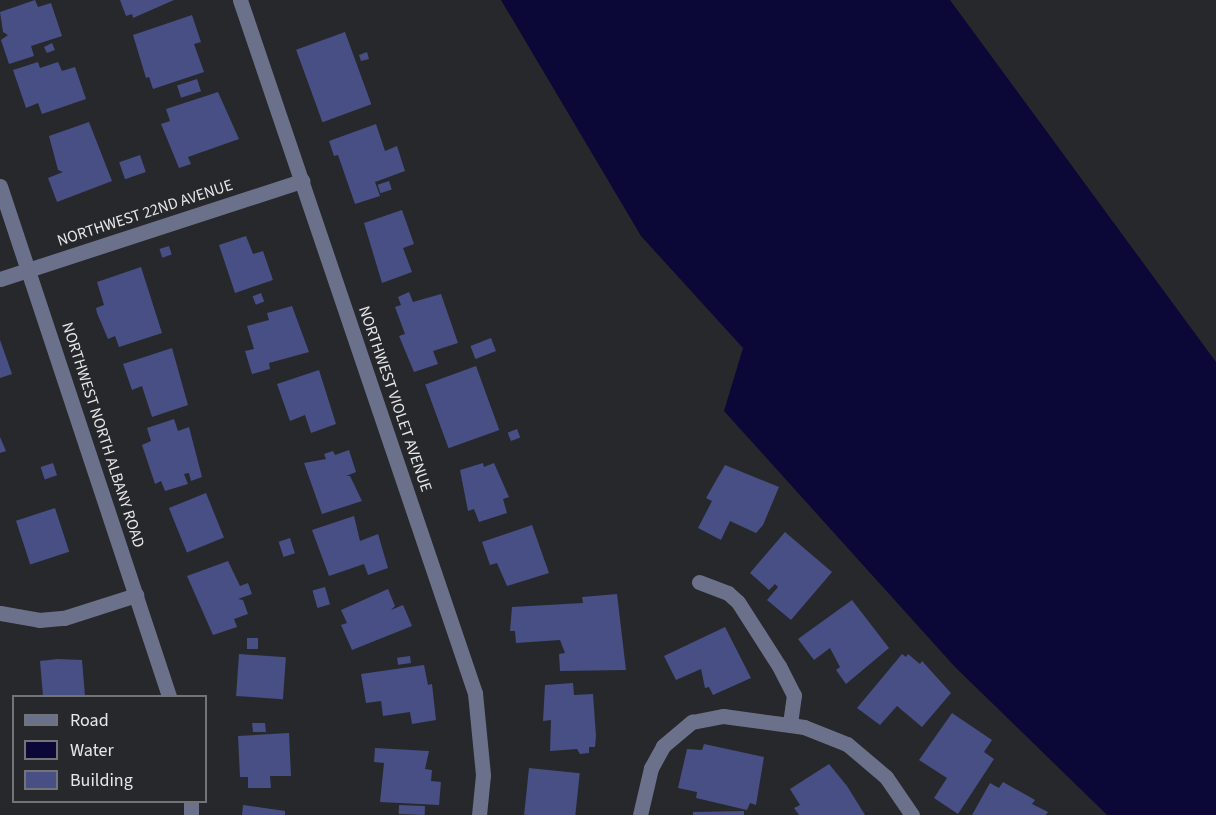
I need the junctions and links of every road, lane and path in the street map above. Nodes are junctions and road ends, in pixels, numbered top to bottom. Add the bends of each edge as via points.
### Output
1 (240, 0) edge
2 (302, 181) junction
3 (0, 186) edge
4 (30, 269) junction
5 (0, 279) edge
6 (699, 582) dead end
7 (136, 595) junction
8 (0, 614) edge
9 (169, 695) edge
10 (790, 725) junction
11 (478, 815) edge
12 (640, 815) edge
13 (912, 815) edge

1 - 2 street, NORTHWEST VIOLET AVENUE
2 - 4 street, NORTHWEST 22ND AVENUE
2 - 11 street, NORTHWEST VIOLET AVENUE via 475,693 483,775
3 - 4 street, NORTHWEST NORTH ALBANY ROAD
4 - 5 street, NORTHWEST 22ND AVENUE
4 - 7 street, NORTHWEST NORTH ALBANY ROAD
6 - 10 street via 728,593 738,602 779,666 794,695
7 - 8 street via 64,618 39,620
7 - 9 street, NORTHWEST NORTH ALBANY ROAD
10 - 12 street via 723,717 692,722 663,746 651,768
10 - 13 street via 825,734 872,762

